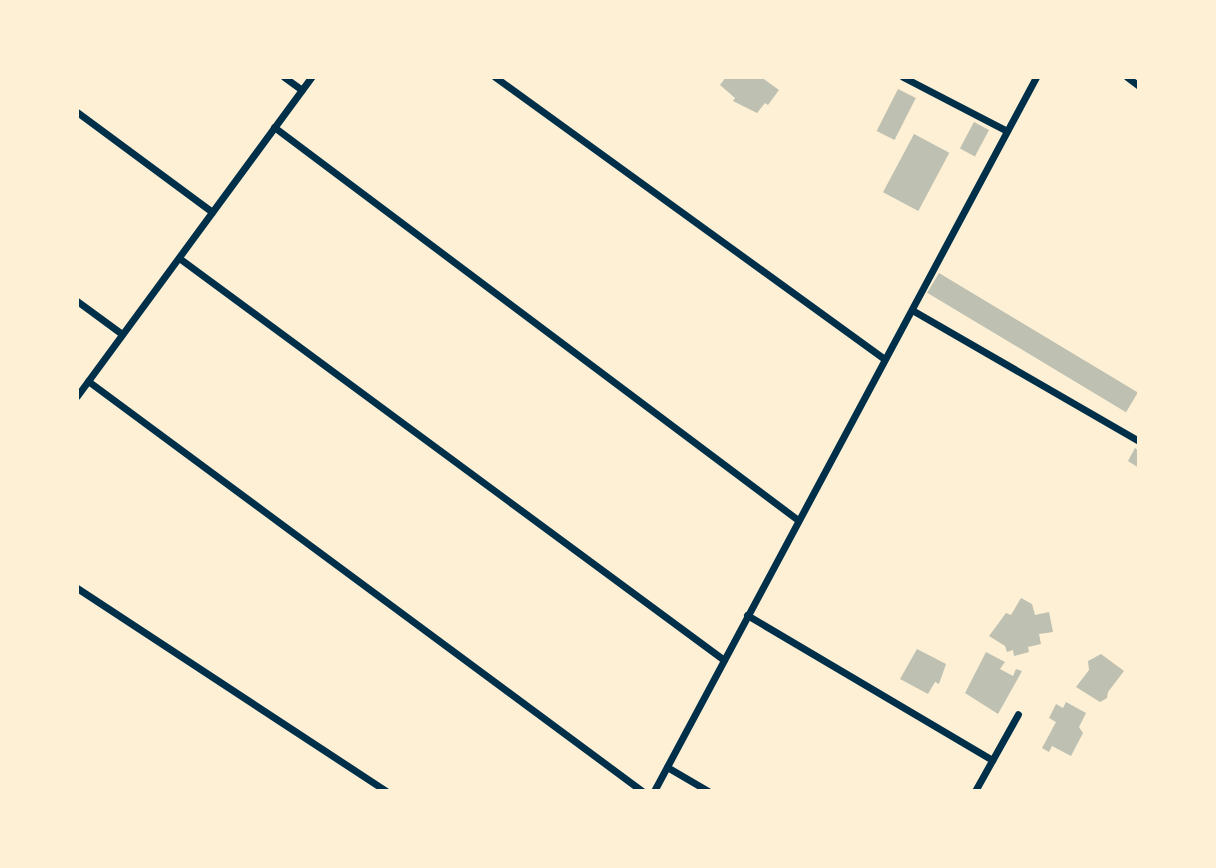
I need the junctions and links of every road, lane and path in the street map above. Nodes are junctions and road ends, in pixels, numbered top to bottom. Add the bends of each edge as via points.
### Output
1 (284, 77) edge
2 (311, 77) edge
3 (495, 77) edge
4 (903, 77) edge
5 (1036, 77) edge
6 (1127, 77) edge
7 (1139, 86) edge
8 (302, 90) junction
9 (77, 112) edge
10 (274, 127) junction
11 (1007, 131) junction
12 (212, 212) junction
13 (178, 258) junction
14 (77, 301) edge
15 (912, 310) junction
16 (122, 334) junction
17 (885, 359) junction
18 (88, 381) junction
19 (77, 396) edge
20 (1139, 441) edge
21 (798, 520) junction
22 (77, 588) edge
23 (747, 615) junction
24 (724, 660) junction
25 (1018, 714) dead end
26 (992, 760) junction
27 (667, 767) junction
28 (386, 791) edge
29 (642, 791) edge
30 (654, 791) edge
31 (708, 791) edge
32 (975, 791) edge

1 - 8 street
2 - 8 street
3 - 17 street
4 - 11 street
5 - 11 street
6 - 7 street
8 - 10 street
9 - 12 street
10 - 12 street
10 - 21 street
11 - 15 street
12 - 13 street
13 - 16 street
13 - 24 street
14 - 16 street
15 - 17 street
15 - 20 street
16 - 18 street
17 - 21 street
18 - 19 street
18 - 29 street
21 - 23 street
22 - 28 street
23 - 24 street
23 - 26 street
24 - 27 street
25 - 26 street
26 - 32 street
27 - 30 street
27 - 31 street

